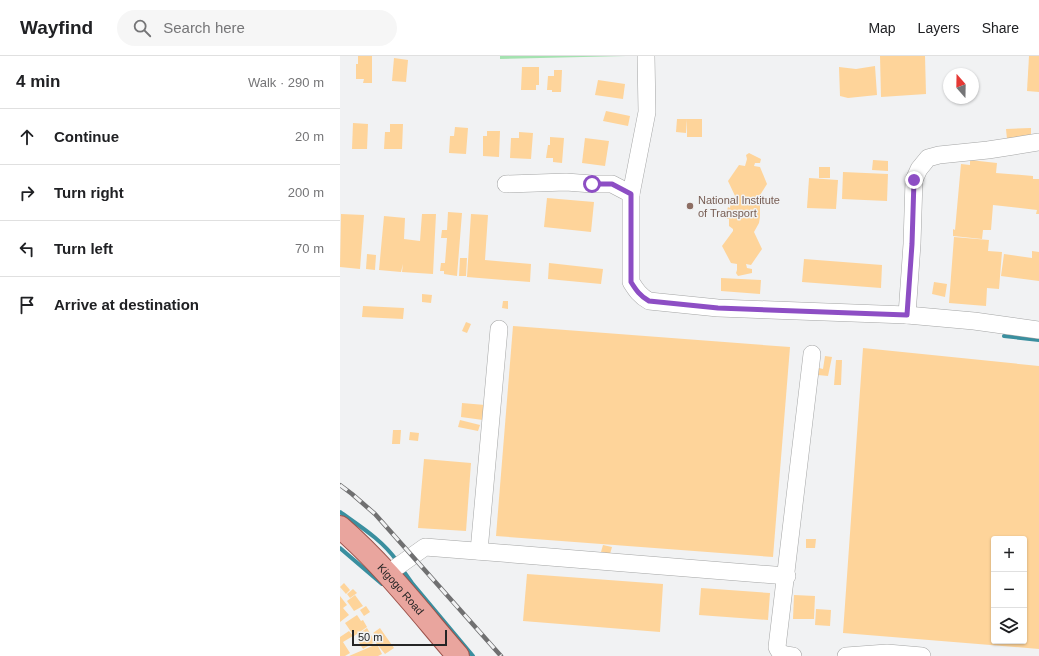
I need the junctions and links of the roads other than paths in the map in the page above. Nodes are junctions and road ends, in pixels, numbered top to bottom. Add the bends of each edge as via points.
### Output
1 (646, 56) edge
2 (1039, 142) edge
3 (506, 184) dead end
4 (631, 194) junction
5 (907, 315) junction
6 (499, 329) dead end
7 (1039, 330) edge
8 (812, 354) dead end
9 (340, 527) edge
10 (479, 552) junction
11 (387, 574) junction
12 (786, 576) junction
13 (458, 656) edge
14 (794, 656) edge
15 (846, 656) edge
16 (922, 656) edge

1 - 4 lane via 647,112
2 - 5 lane via 939,155 928,158 919,169 914,180
3 - 4 lane via 612,184
4 - 5 lane via 631,282 635,290 649,301 718,308
5 - 7 lane
6 - 10 lane
8 - 12 lane
9 - 11 main road, Kigogo Road
10 - 11 lane via 425,547
10 - 12 lane
11 - 13 main road, Kigogo Road
12 - 14 lane via 777,647 783,655
15 - 16 lane via 887,653

